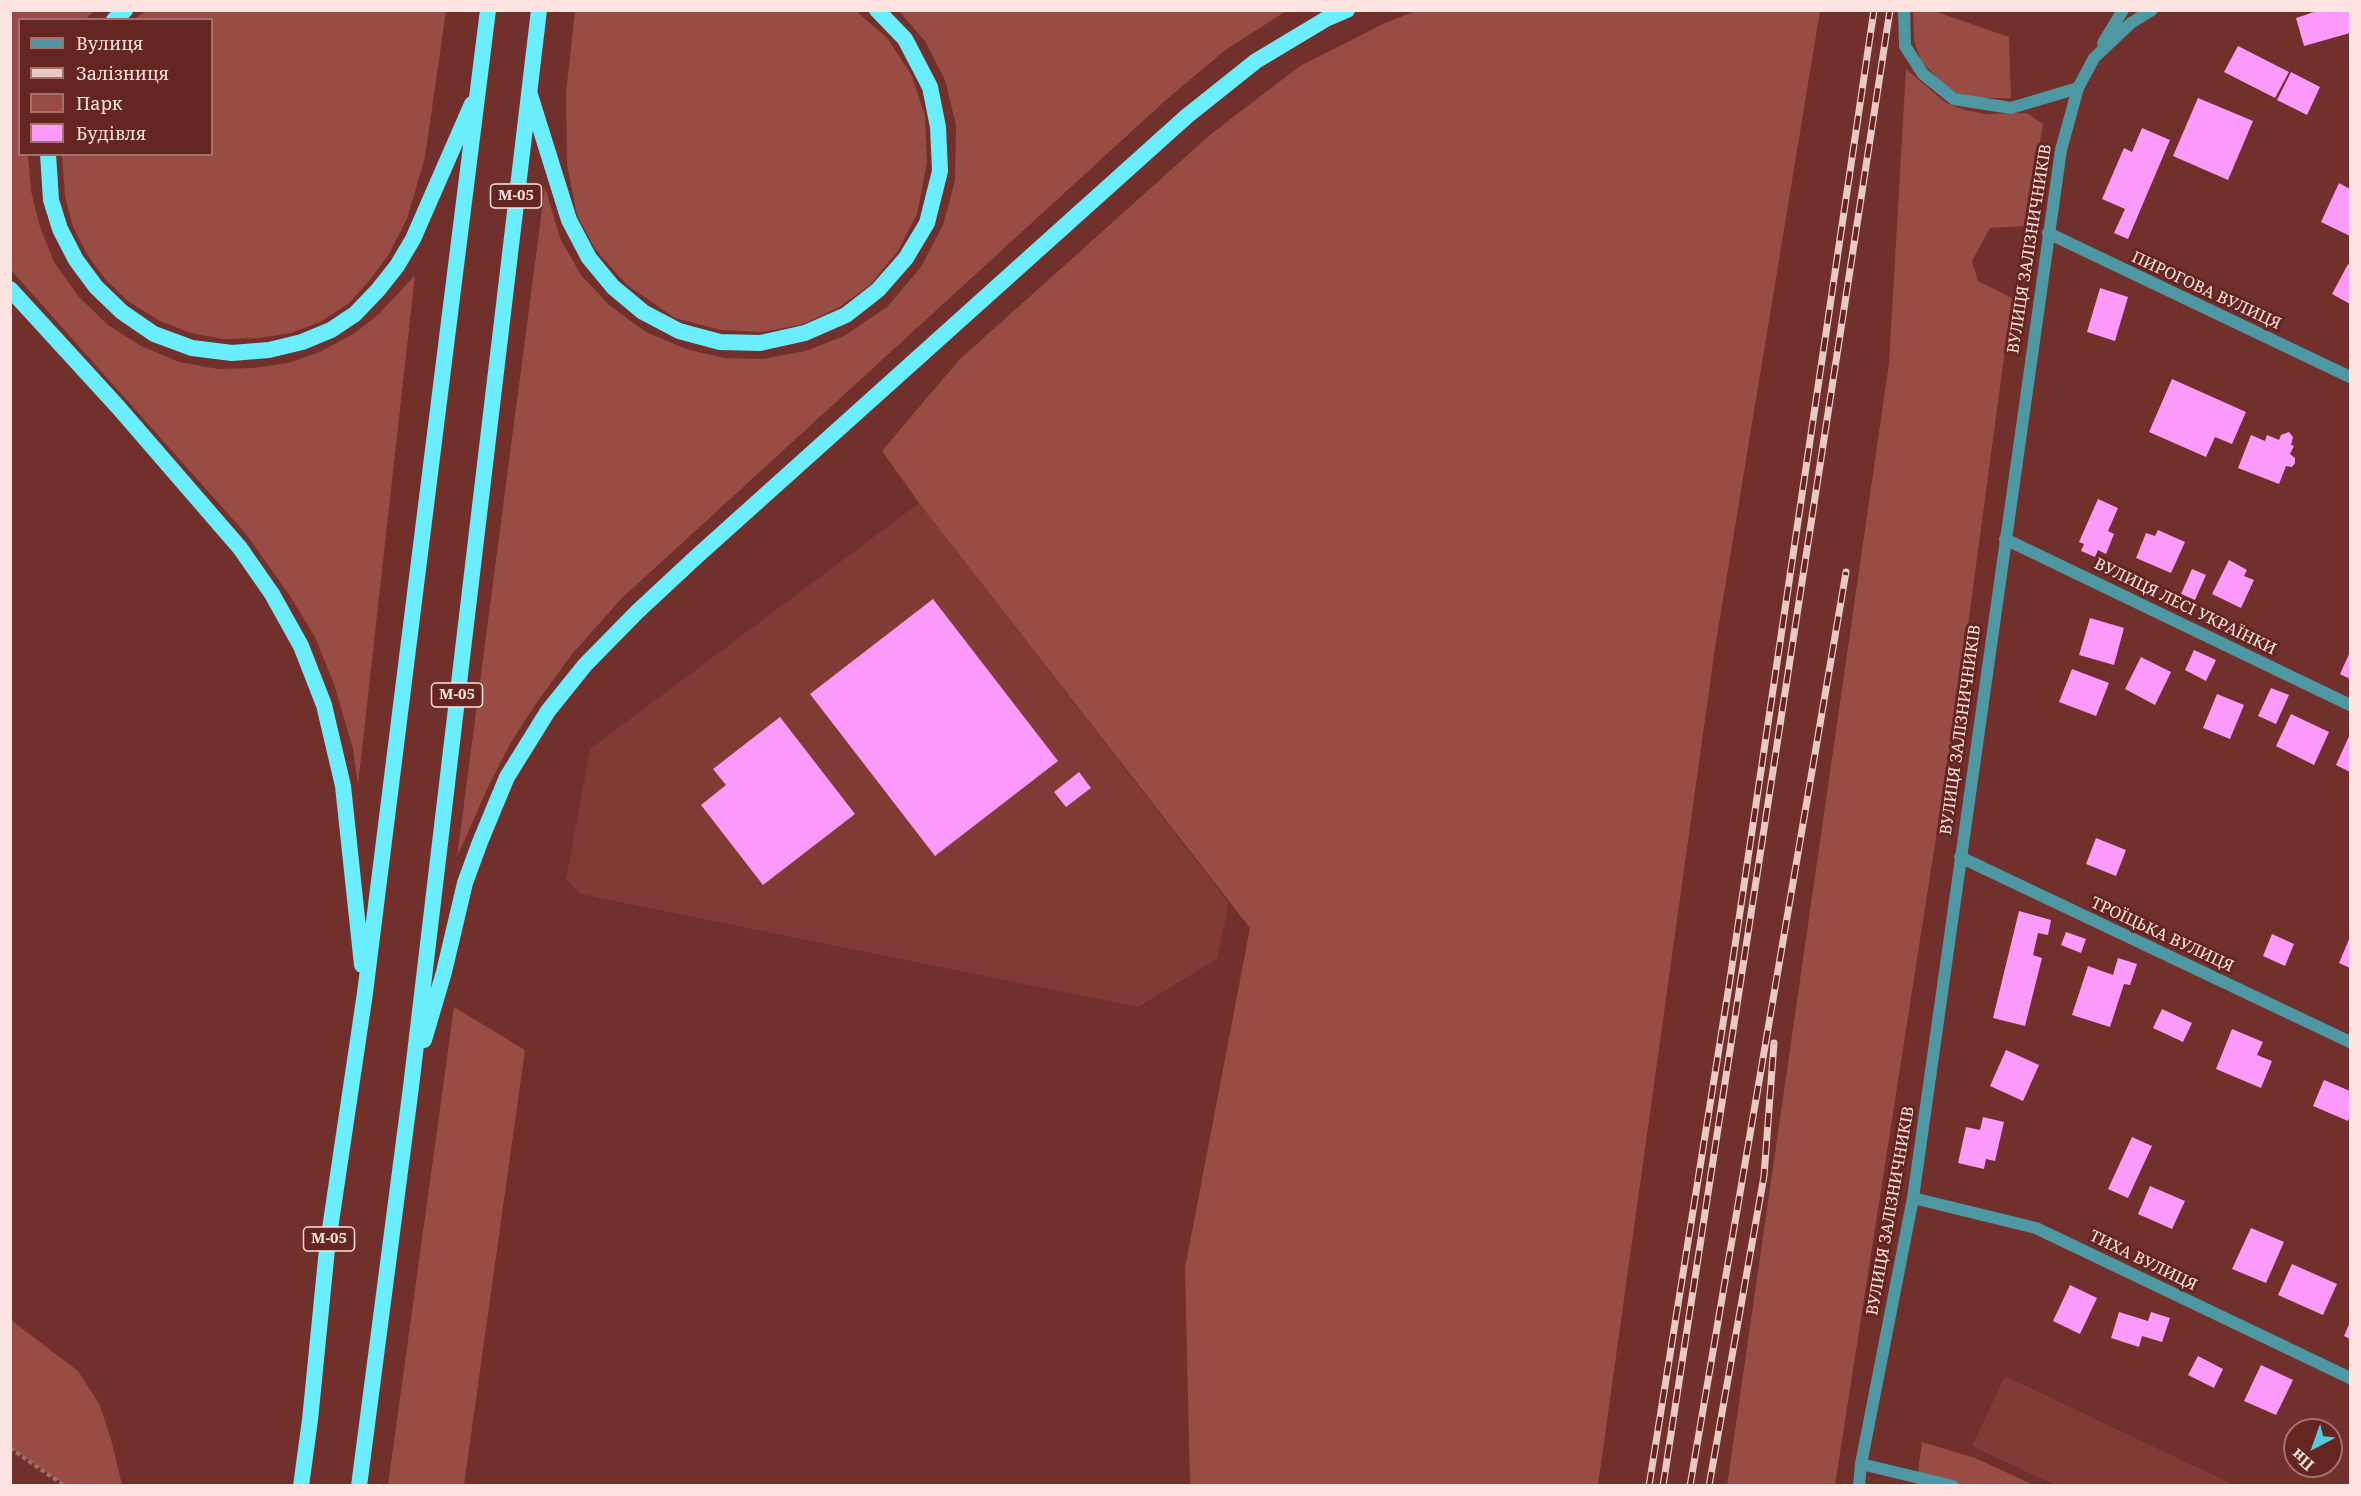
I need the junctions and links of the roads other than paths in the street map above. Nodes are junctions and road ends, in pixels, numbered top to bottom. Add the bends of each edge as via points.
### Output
1 (488, 10) edge
2 (539, 10) edge
3 (877, 10) edge
4 (1347, 10) edge
5 (1904, 10) edge
6 (2123, 10) edge
7 (2152, 10) edge
8 (2094, 57) junction
9 (479, 87) junction
10 (528, 88) junction
11 (2078, 88) junction
12 (48, 156) edge
13 (2048, 233) junction
14 (10, 289) edge
15 (2350, 377) edge
16 (2005, 539) junction
17 (2350, 705) edge
18 (1960, 857) junction
19 (365, 993) junction
20 (2350, 1042) edge
21 (411, 1087) junction
22 (1913, 1198) junction
23 (2350, 1378) edge
24 (1861, 1464) junction
25 (301, 1485) edge
26 (359, 1485) edge
27 (1858, 1485) edge
28 (1953, 1485) edge

1 - 9 highway, М-05
2 - 10 highway, М-05
3 - 10 highway via 905,39 930,87 938,127 940,171 927,223 906,258 878,290 846,315 806,333 760,343 720,342 679,331 643,312 613,287 589,258 569,220
4 - 21 highway via 1256,61 1186,117 695,558 585,665 548,711 507,777 480,842 465,883
5 - 11 street via 1905,46 1923,74 1954,99 2011,108
6 - 8 street
7 - 8 street, ВУЛИЦЯ ЗАЛІЗНИЧНИКІВ via 2131,23
8 - 11 street, ВУЛИЦЯ ЗАЛІЗНИЧНИКІВ
9 - 12 highway via 430,202 397,266 378,290 355,314 331,330 269,350 231,353 192,348 154,334 122,312 96,287 60,229 51,200
9 - 19 highway, М-05
10 - 21 highway, М-05
11 - 13 street, ВУЛИЦЯ ЗАЛІЗНИЧНИКІВ via 2061,150
13 - 15 street, ПИРОГОВА ВУЛИЦЯ
13 - 16 street, ВУЛИЦЯ ЗАЛІЗНИЧНИКІВ
14 - 19 highway via 240,548 301,646 324,705 343,786
16 - 17 street, ВУЛИЦЯ ЛЕСІ УКРАЇНКИ
16 - 18 street, ВУЛИЦЯ ЗАЛІЗНИЧНИКІВ
18 - 20 street, ТРОЇЦЬКА ВУЛИЦЯ
18 - 22 street, ВУЛИЦЯ ЗАЛІЗНИЧНИКІВ
19 - 25 highway, М-05 via 327,1249
21 - 26 highway, М-05
22 - 23 street, ТИХА ВУЛИЦЯ via 2036,1228
22 - 24 street, ВУЛИЦЯ ЗАЛІЗНИЧНИКІВ
24 - 27 street, ВУЛИЦЯ ЗАЛІЗНИЧНИКІВ
24 - 28 street

